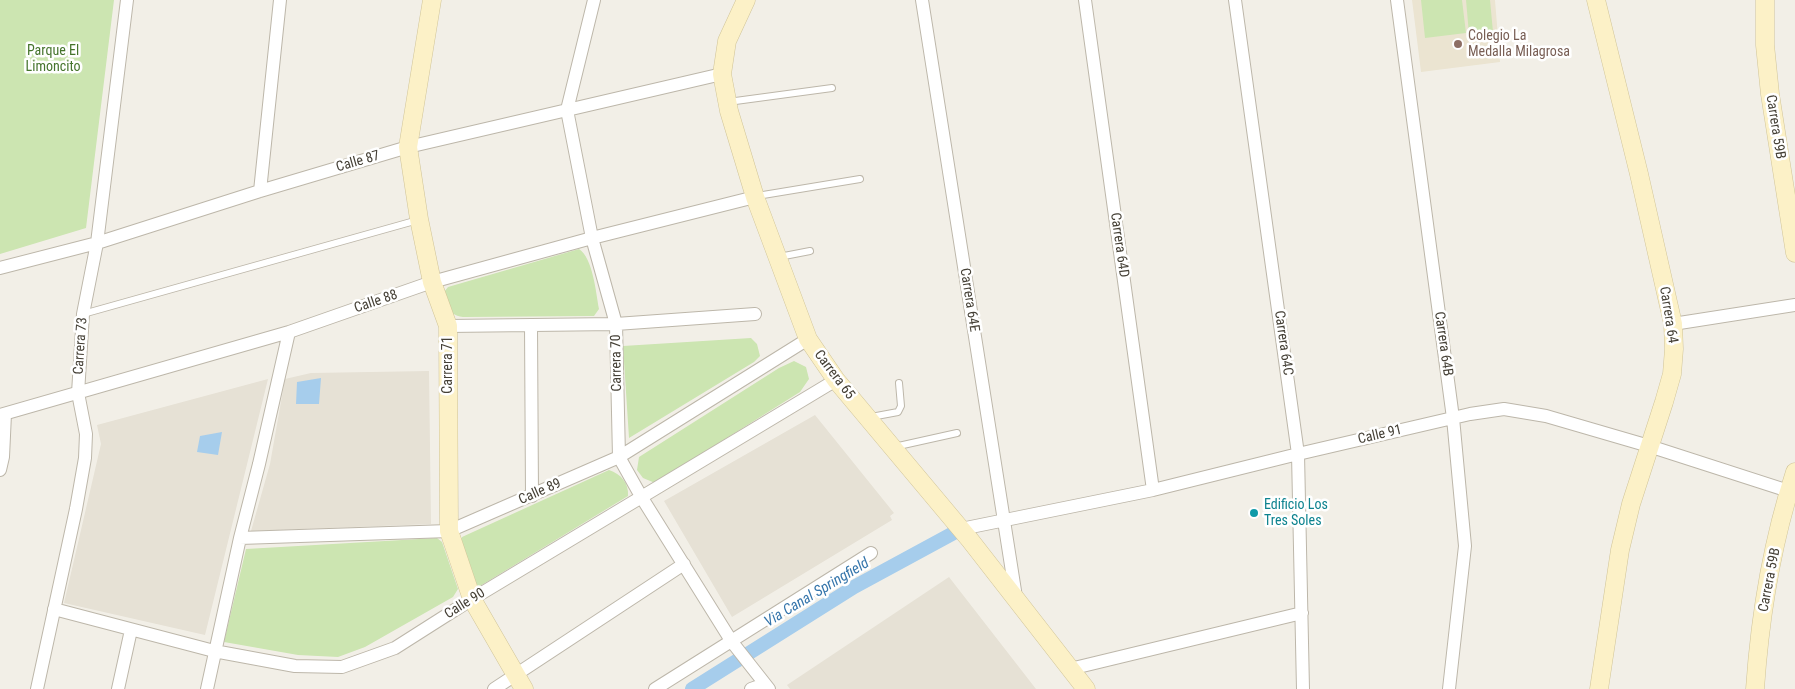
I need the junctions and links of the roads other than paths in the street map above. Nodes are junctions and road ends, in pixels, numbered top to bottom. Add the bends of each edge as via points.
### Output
1 (127, 0) edge
2 (280, 0) edge
3 (432, 0) edge
4 (594, 0) edge
5 (746, 0) edge
6 (922, 0) edge
7 (1085, 0) edge
8 (1236, 0) edge
9 (1397, 0) edge
10 (1596, 0) edge
11 (1765, 0) edge
12 (722, 74) junction
13 (832, 88) dead end
14 (727, 102) junction
15 (567, 110) junction
16 (408, 148) junction
17 (860, 179) dead end
18 (260, 191) junction
19 (755, 197) junction
20 (419, 219) junction
21 (592, 238) junction
22 (97, 242) junction
23 (810, 250) dead end
24 (1795, 253) edge
25 (777, 258) junction
26 (0, 268) edge
27 (432, 282) junction
28 (1795, 305) edge
29 (83, 314) junction
30 (755, 314) dead end
31 (616, 324) junction
32 (1672, 324) junction
33 (531, 325) junction
34 (448, 326) junction
35 (290, 332) junction
36 (808, 339) junction
37 (836, 380) junction
38 (899, 383) dead end
39 (78, 393) junction
40 (2, 414) edge
41 (868, 418) junction
42 (1453, 418) junction
43 (957, 433) dead end
44 (1649, 446) junction
45 (893, 448) junction
46 (1298, 454) junction
47 (619, 457) junction
48 (0, 470) edge
49 (1795, 472) edge
50 (1152, 490) junction
51 (1792, 492) edge
52 (532, 496) junction
53 (642, 498) junction
54 (1004, 520) junction
55 (961, 529) junction
56 (449, 531) junction
57 (240, 538) junction
58 (871, 553) dead end
59 (684, 564) junction
60 (472, 599) junction
61 (1016, 600) junction
62 (54, 609) junction
63 (1302, 613) junction
64 (131, 630) junction
65 (732, 642) junction
66 (214, 651) junction
67 (1070, 669) junction
68 (520, 682) edge
69 (767, 686) edge
70 (37, 689) edge
71 (118, 689) edge
72 (207, 689) edge
73 (494, 689) edge
74 (655, 689) edge
75 (751, 689) edge
76 (1086, 689) edge
77 (1303, 689) edge
78 (1450, 689) edge
79 (1599, 689) edge
80 (1755, 689) edge

1 - 22 street, Carrera 73
2 - 18 street
3 - 16 street, Carrera 71
4 - 15 street, Carrera 70
5 - 12 street, Carrera 65 via 727,41
6 - 54 street, Carrera 64E
7 - 50 street, Carrera 64D
8 - 46 street, Carrera 64C
9 - 42 street, Carrera 64B
10 - 32 street, Carrera 64
11 - 24 street, Carrera 59B via 1770,94
12 - 14 street, Carrera 65
12 - 15 street, Calle 87
13 - 14 lane
14 - 19 street, Carrera 65
15 - 16 street, Calle 87
15 - 21 street, Carrera 70
16 - 18 street, Calle 87
16 - 20 street, Carrera 71
17 - 19 lane
18 - 22 street, Calle 87
19 - 21 street, Calle 88
19 - 25 street, Carrera 65
20 - 27 street, Carrera 71
20 - 29 lane
21 - 27 street, Calle 88
21 - 31 street, Carrera 70
22 - 26 street, Calle 87
22 - 29 street, Carrera 73
23 - 25 lane
25 - 36 street, Carrera 65
27 - 34 street, Carrera 71
27 - 35 street, Calle 88
28 - 32 street
29 - 39 street, Carrera 73
30 - 31 street
31 - 33 street
31 - 47 street, Carrera 70
32 - 44 street, Carrera 64 via 1672,374
33 - 34 street
33 - 52 street
34 - 56 street, Carrera 71
35 - 39 street, Calle 88
35 - 57 street
36 - 37 street, Carrera 65
36 - 47 street, Calle 89
37 - 41 street, Carrera 65
37 - 53 street, Calle 90
38 - 41 lane via 901,406 898,412
39 - 40 street, Calle 88
39 - 62 street, Carrera 73 via 86,434 85,458
40 - 48 street via 3,457
41 - 45 street, Carrera 65
42 - 44 street, Calle 91 via 1504,409 1546,416
42 - 46 street, Calle 91
42 - 78 street, Carrera 64B via 1465,546
43 - 45 lane
44 - 51 street, Calle 91
44 - 79 street, Carrera 64 via 1620,550
45 - 55 street, Carrera 65
46 - 50 street, Calle 91
46 - 63 street, Carrera 64C
47 - 52 street, Calle 89
47 - 53 street, Carrera 70
49 - 51 street, Carrera 59B
50 - 54 street, Calle 91
51 - 80 street, Carrera 59B via 1767,585
52 - 56 street, Calle 89
53 - 59 street, Carrera 70
53 - 60 street, Calle 90
54 - 55 street, Calle 91
54 - 61 street, Carrera 64E
55 - 61 street, Carrera 65
56 - 57 street, Calle 89
56 - 60 street, Carrera 71
57 - 66 street
58 - 65 street
59 - 65 street, Carrera 70
59 - 68 street
60 - 66 street, Calle 90 via 395,648 342,667 295,666
60 - 68 street, Carrera 71
61 - 67 street, Carrera 65
62 - 64 street, Calle 90
62 - 70 street, Carrera 73
63 - 67 street
63 - 77 street, Carrera 64C
64 - 66 street, Calle 90
64 - 71 street
65 - 69 street, Carrera 70
65 - 74 street
66 - 72 street
67 - 76 street, Carrera 65
68 - 73 street
69 - 75 street

